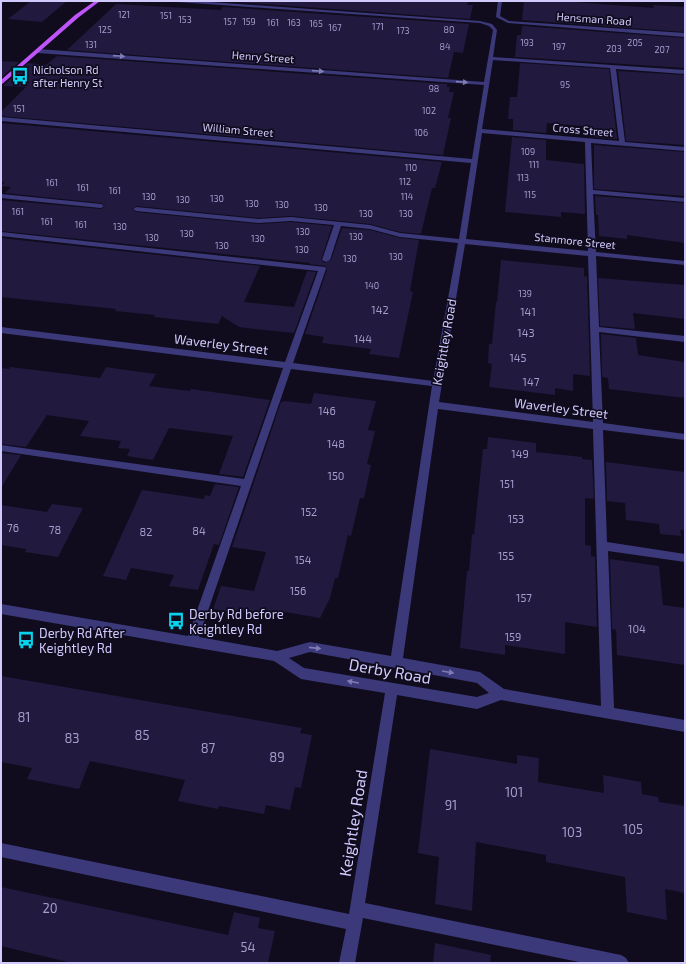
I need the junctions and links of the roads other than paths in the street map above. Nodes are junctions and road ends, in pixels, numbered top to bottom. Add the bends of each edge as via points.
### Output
1 (90, 1) edge
2 (98, 1) edge
3 (177, 1) edge
4 (500, 1) edge
5 (77, 16) junction
6 (685, 35) edge
7 (38, 51) junction
8 (491, 58) junction
9 (613, 67) junction
10 (685, 72) edge
11 (1, 83) edge
12 (487, 84) junction
13 (1, 119) edge
14 (479, 131) junction
15 (588, 140) junction
16 (622, 143) junction
17 (685, 149) edge
18 (474, 161) junction
19 (590, 192) junction
20 (1, 196) edge
21 (685, 200) edge
22 (101, 206) dead end
23 (136, 209) dead end
24 (338, 224) junction
25 (1, 234) edge
26 (462, 241) junction
27 (592, 254) junction
28 (326, 260) dead end
29 (685, 263) edge
30 (595, 328) junction
31 (1, 330) edge
32 (685, 339) edge
33 (288, 366) junction
34 (437, 384) junction
35 (434, 405) junction
36 (598, 426) junction
37 (685, 437) edge
38 (1, 448) edge
39 (248, 483) junction
40 (602, 546) junction
41 (685, 558) edge
42 (1, 609) edge
43 (192, 640) junction
44 (277, 656) junction
45 (396, 663) junction
46 (392, 689) junction
47 (501, 694) junction
48 (608, 713) junction
49 (685, 726) edge
50 (1, 850) edge
51 (356, 916) junction
52 (347, 963) edge
53 (621, 963) edge

1 - 5 main road
2 - 5 main road
3 - 8 street, Keightley Road via 469,20 493,26 495,30
4 - 6 street, Hensman Road via 498,17 518,24
5 - 7 main road
7 - 11 main road
7 -> 12 street, Henry Street
8 - 9 street
8 - 12 street, Keightley Road
9 - 10 street
9 - 16 street
12 - 14 street, Keightley Road
13 - 18 street, William Street
14 - 15 street, Cross Street
14 - 18 street, Keightley Road
15 - 16 street, Cross Street
15 - 19 street
16 - 17 street, Cross Street
18 - 26 street, Keightley Road
19 - 21 street
19 - 27 street
20 - 22 street
23 - 24 street, Stanmore Street via 258,221 291,219
24 - 26 street, Stanmore Street
24 - 28 street
25 - 33 street via 322,269
26 - 27 street, Stanmore Street
26 - 34 street, Keightley Road
27 - 29 street, Stanmore Street
27 - 30 street
30 - 32 street
30 - 36 street
31 - 33 street, Waverley Street
33 - 34 street, Waverley Street
33 - 39 street
34 - 35 street, Keightley Road
35 - 36 street, Waverley Street
35 - 45 street, Keightley Road
36 - 37 street, Waverley Street
36 - 40 street
38 - 39 street
39 - 43 street
40 - 41 street
40 - 48 street
42 - 43 street, Derby Road
43 - 44 street, Derby Road
44 -> 45 street, Derby Road via 310,647
46 -> 44 street, Derby Road via 301,673
45 -> 47 street, Derby Road via 480,678
46 - 47 street, Derby Road via 477,703
46 - 51 street, Keightley Road
47 - 48 street, Derby Road
48 - 49 street, Derby Road
50 - 51 street
51 - 52 street, Keightley Road
51 - 53 street

